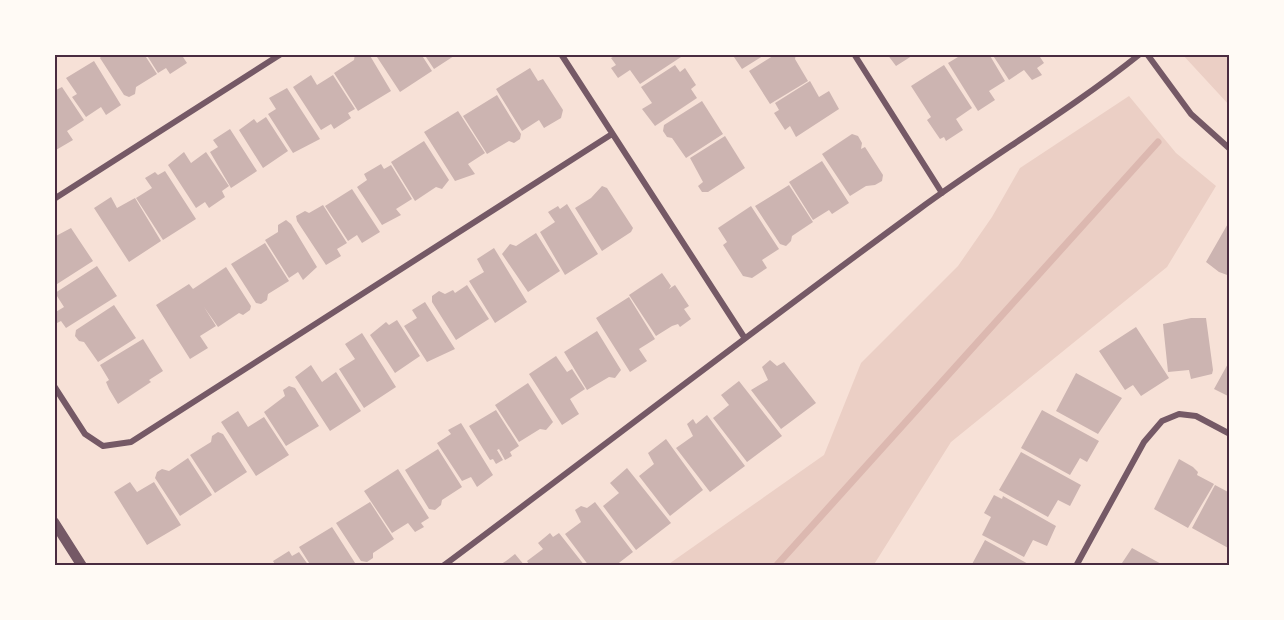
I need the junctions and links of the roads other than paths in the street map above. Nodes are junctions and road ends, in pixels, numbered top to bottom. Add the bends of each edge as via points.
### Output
1 (281, 54) edge
2 (561, 54) edge
3 (854, 54) edge
4 (1140, 54) edge
5 (1147, 54) edge
6 (612, 134) junction
7 (1230, 149) edge
8 (942, 192) junction
9 (54, 199) edge
10 (744, 337) junction
11 (54, 386) edge
12 (1230, 434) edge
13 (54, 522) edge
14 (82, 566) edge
15 (442, 566) edge
16 (1076, 566) edge

1 - 9 street
2 - 6 street
3 - 8 street
4 - 8 street
5 - 7 street via 1191,114
6 - 10 street
6 - 11 street via 131,442 103,446 85,434
8 - 10 street
10 - 15 street
12 - 16 street via 1196,416 1179,414 1162,421 1144,442
13 - 14 street

